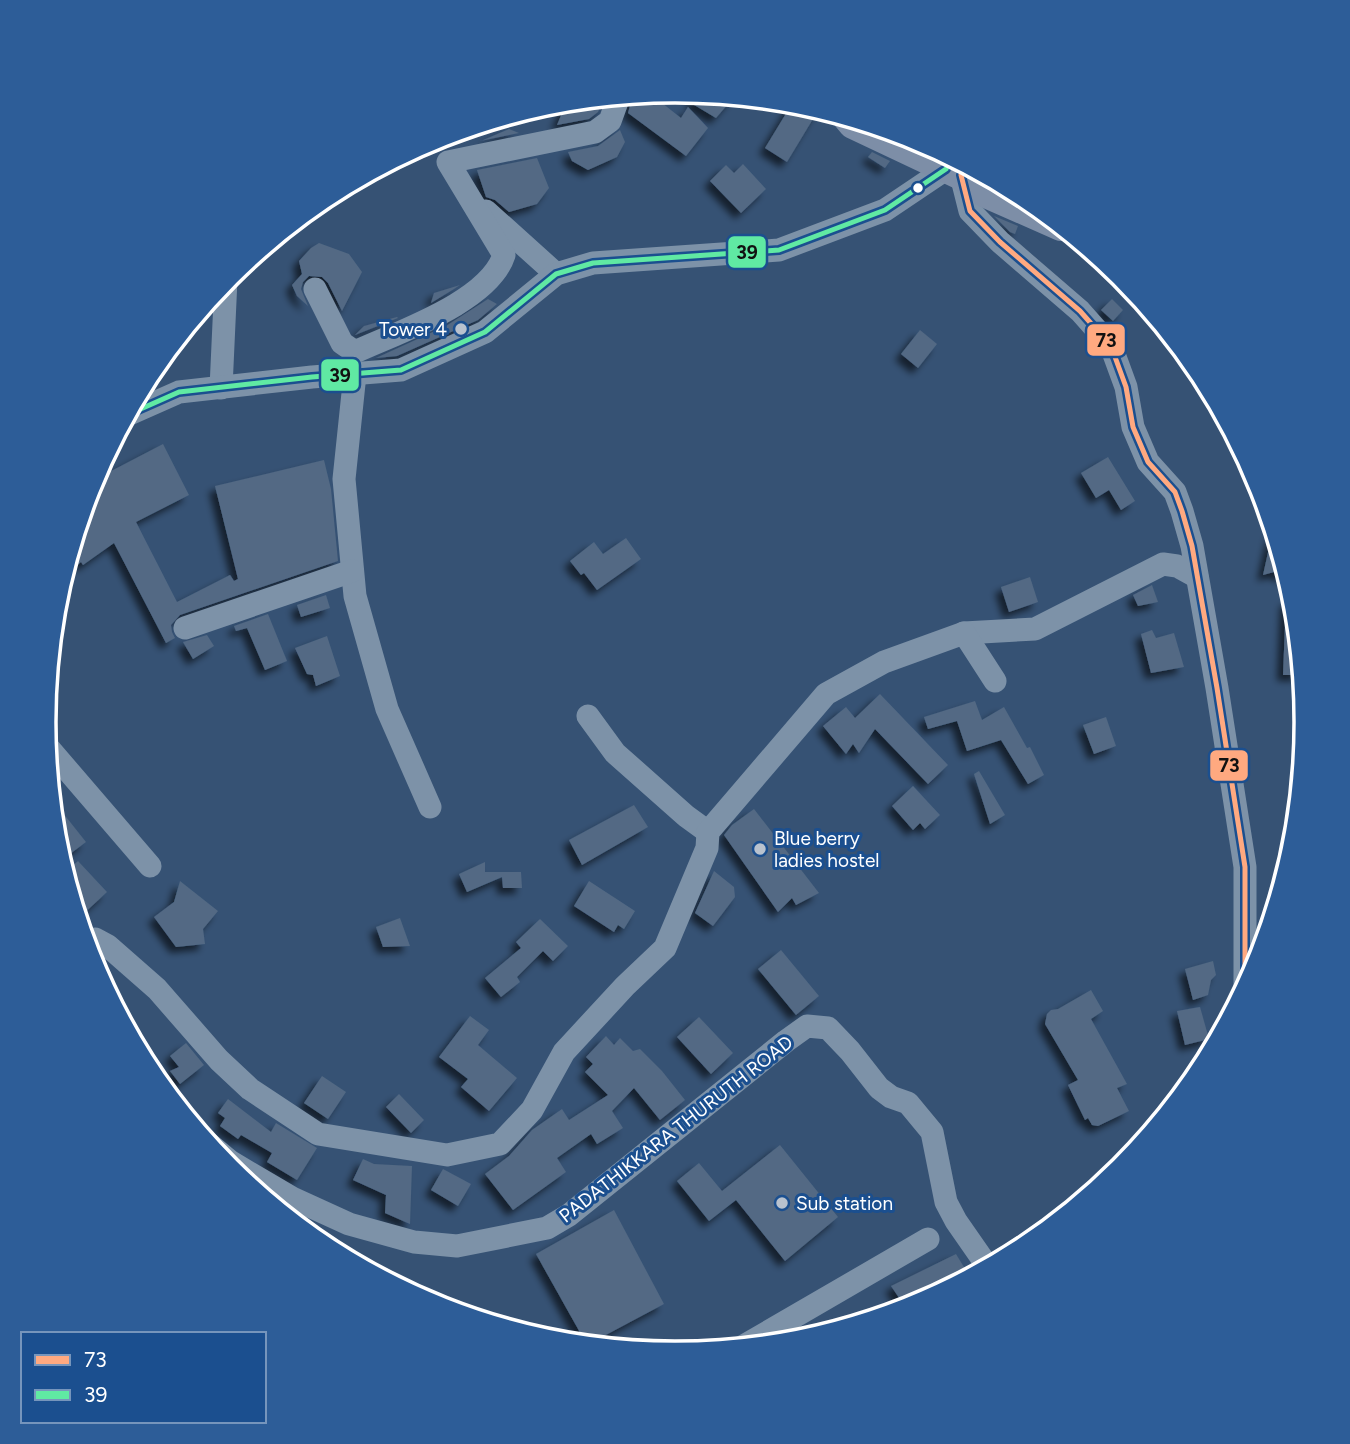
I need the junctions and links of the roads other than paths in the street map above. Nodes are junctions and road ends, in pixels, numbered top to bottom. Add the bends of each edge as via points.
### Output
1 (615, 106) edge
2 (891, 142) edge
3 (953, 172) junction
4 (979, 183) edge
5 (486, 211) dead end
6 (556, 274) junction
7 (315, 289) dead end
8 (225, 297) edge
9 (355, 374) junction
10 (221, 388) junction
11 (141, 409) edge
12 (352, 571) junction
13 (1198, 577) junction
14 (186, 628) dead end
15 (964, 632) junction
16 (995, 681) dead end
17 (588, 716) dead end
18 (57, 758) edge
19 (430, 807) dead end
20 (708, 832) junction
21 (150, 866) dead end
22 (96, 939) edge
23 (1245, 963) edge
24 (255, 1176) edge
25 (928, 1239) dead end
26 (982, 1259) edge
27 (763, 1335) edge

1 - 7 street via 610,121 595,132 448,162 504,255 500,266 462,303 355,352 342,343
2 - 3 main road
3 - 4 main road
3 - 6 street via 885,211 779,250 593,264
3 - 13 street via 970,211 1055,287 1111,346 1126,387 1133,427 1148,462 1175,492
5 - 6 street
6 - 9 street via 485,332 401,370
8 - 10 street
9 - 10 street
9 - 12 street via 344,479
10 - 11 street via 179,392
12 - 14 street
12 - 19 street via 387,709
13 - 15 street via 1163,564 1035,629
13 - 23 street via 1245,867
15 - 16 street
15 - 20 street via 884,662 826,694
17 - 20 street via 615,753
18 - 21 street
20 - 22 street via 707,848 665,948 564,1052 532,1110 500,1144 447,1155 318,1134 243,1083 156,989
24 - 26 street, PADATHIKKARA THURUTH ROAD via 349,1224 414,1242 457,1246 547,1228 796,1034 807,1027 828,1028 879,1088 908,1103 932,1132 946,1202
25 - 27 street

